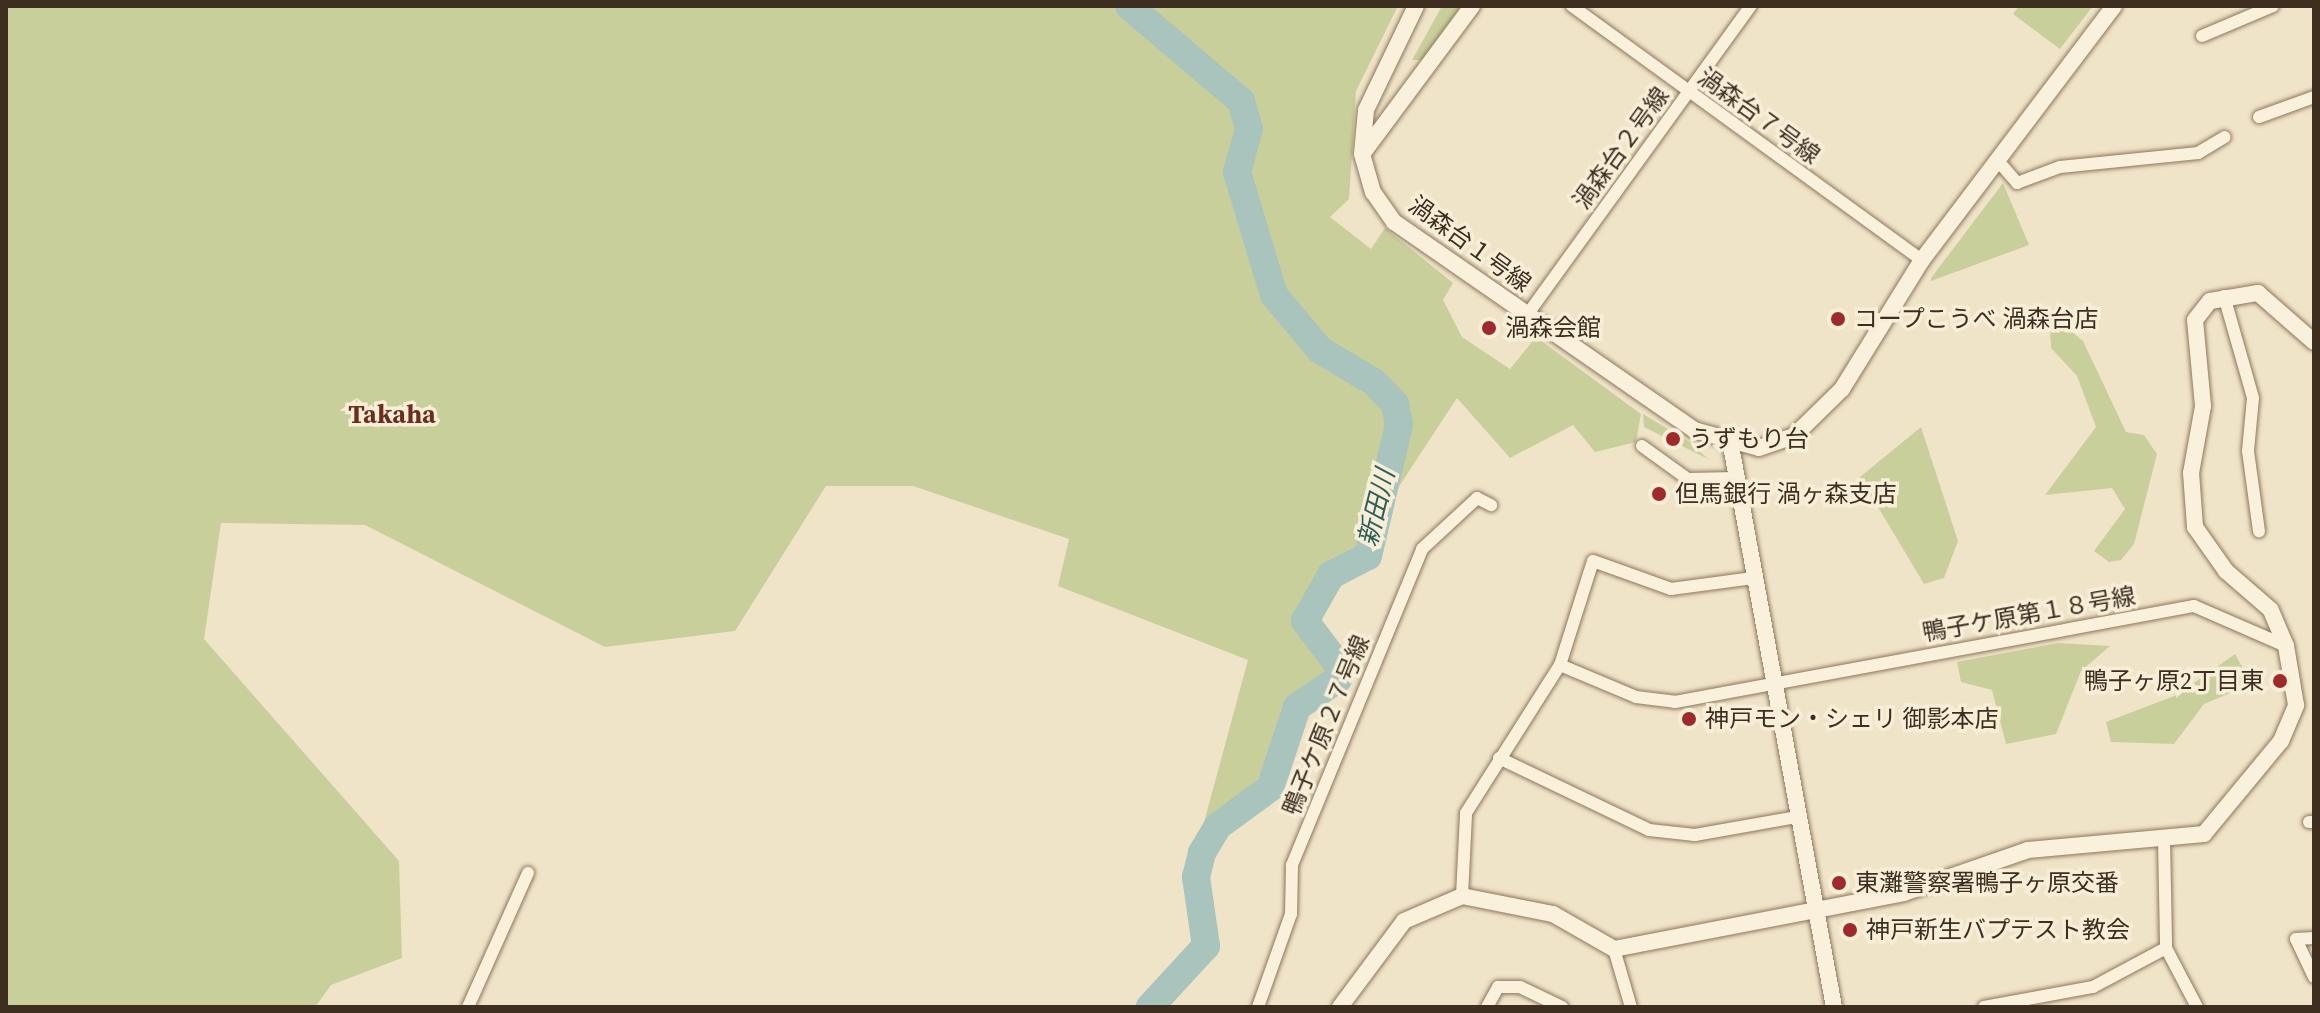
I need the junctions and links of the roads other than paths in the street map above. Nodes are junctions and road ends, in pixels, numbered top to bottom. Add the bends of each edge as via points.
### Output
1 (1416, 6) edge
2 (1472, 6) edge
3 (1572, 6) edge
4 (1751, 6) edge
5 (2114, 6) edge
6 (2273, 6) edge
7 (2202, 36) dead end
8 (1689, 92) junction
9 (2314, 97) edge
10 (2259, 117) dead end
11 (2225, 137) dead end
12 (1362, 154) junction
13 (1999, 162) junction
14 (1922, 260) junction
15 (2224, 296) junction
16 (1527, 315) junction
17 (2314, 342) edge
18 (1642, 446) dead end
19 (1731, 446) junction
20 (1735, 478) junction
21 (1491, 505) dead end
22 (2259, 531) dead end
23 (1753, 578) junction
24 (2286, 646) junction
25 (1560, 665) junction
26 (1772, 684) junction
27 (1499, 758) junction
28 (1797, 817) junction
29 (2164, 839) junction
30 (528, 873) dead end
31 (1462, 896) junction
32 (1817, 912) junction
33 (2314, 938) edge
34 (2166, 948) junction
35 (1614, 949) junction
36 (2314, 977) edge
37 (468, 1007) edge
38 (1258, 1007) edge
39 (1340, 1007) edge
40 (1487, 1007) edge
41 (1562, 1007) edge
42 (1631, 1007) edge
43 (1834, 1007) edge
44 (1984, 1007) edge
45 (2197, 1007) edge

1 - 12 street, 渦森台１号線 via 1380,69 1366,110
2 - 12 street
3 - 8 street, 渦森台７号線
4 - 8 street, 渦森台２号線
5 - 13 street, 渦森台１号線
6 - 7 street
8 - 14 street, 渦森台７号線
8 - 16 street, 渦森台２号線
9 - 10 street
11 - 13 street via 2198,153 2060,167 2017,183
12 - 16 street, 渦森台１号線 via 1373,192 1394,222
13 - 14 street, 渦森台１号線
14 - 19 street, 渦森台１号線 via 1821,415 1794,436 1759,448
15 - 17 street via 2263,296
15 - 22 street via 2253,398 2248,451
15 - 24 street via 2195,320 2203,406 2190,499 2195,527 2226,571 2271,610
16 - 19 street, 渦森台１号線 via 1694,430
18 - 20 street via 1688,479
19 - 20 street
20 - 23 street
21 - 38 street, 鴨子ケ原２７号線 via 1477,498 1442,538 1422,549 1292,865 1291,914
23 - 25 street via 1671,589 1593,561
23 - 26 street
24 - 26 street, 鴨子ケ原第１８号線 via 2194,606
24 - 29 street via 2296,705 2281,741 2204,834
25 - 26 street, 鴨子ケ原第１８号線 via 1636,697 1675,702
25 - 27 street
26 - 28 street
27 - 28 street via 1649,830 1695,835
27 - 31 street via 1466,813
28 - 32 street
29 - 32 street via 2028,850 1904,893
29 - 34 street
30 - 37 street
31 - 35 street via 1553,914
31 - 39 street via 1404,921
32 - 35 street
32 - 43 street
33 - 36 street via 2296,939
34 - 44 street via 2093,987
34 - 45 street
35 - 42 street
40 - 41 street via 1498,987 1520,987

